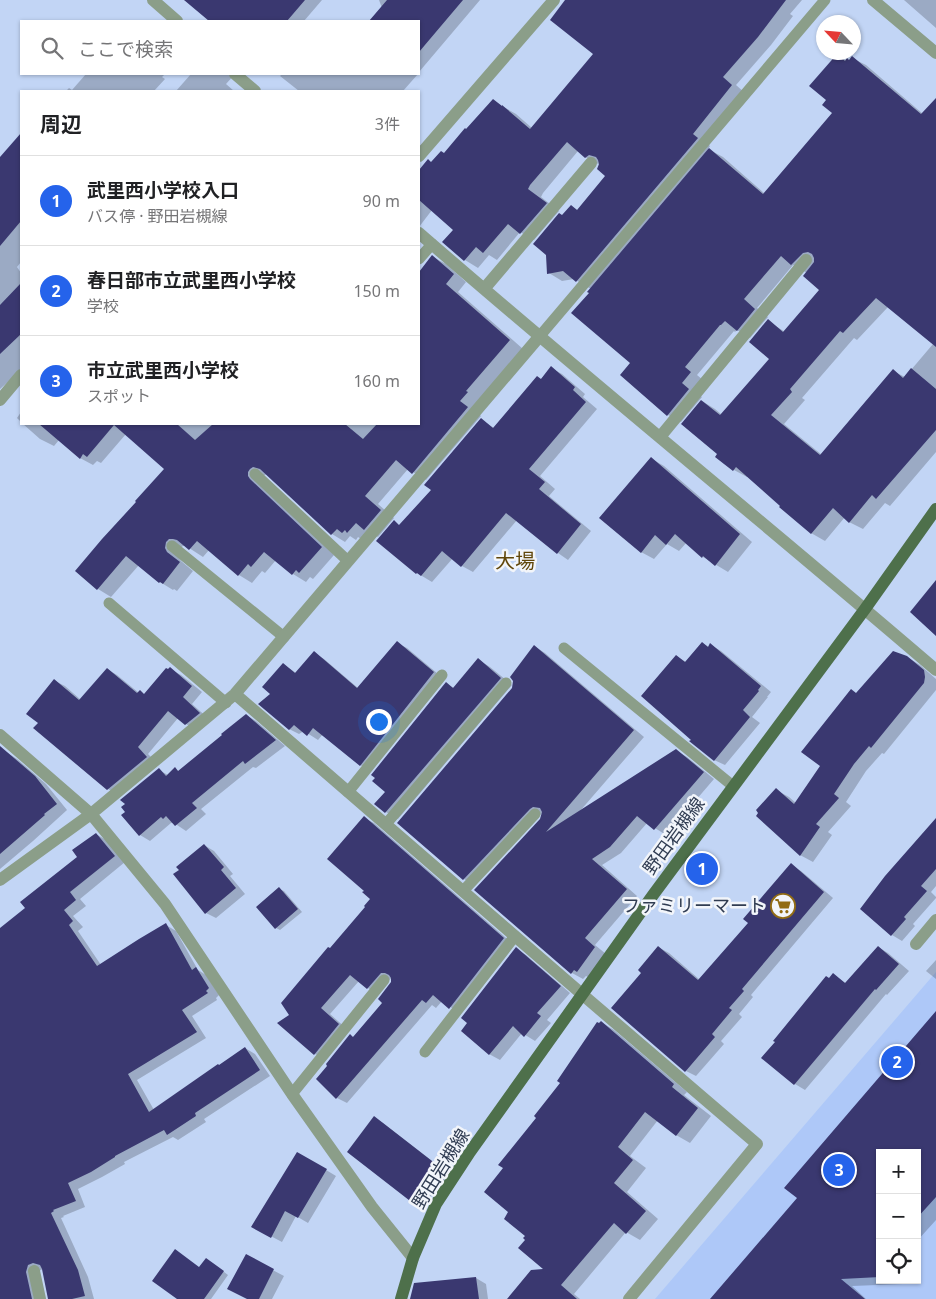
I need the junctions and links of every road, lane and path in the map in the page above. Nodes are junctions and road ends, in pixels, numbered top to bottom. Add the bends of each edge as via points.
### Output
1 (153, 0) edge
2 (554, 0) edge
3 (825, 0) edge
4 (873, 0) edge
5 (176, 20) edge
6 (936, 53) edge
7 (236, 75) edge
8 (254, 90) edge
9 (420, 155) edge
10 (591, 163) dead end
11 (420, 234) edge
12 (432, 244) junction
13 (420, 258) edge
14 (806, 260) dead end
15 (484, 289) junction
16 (540, 337) junction
17 (20, 376) edge
18 (0, 400) edge
19 (660, 437) junction
20 (255, 474) dead end
21 (936, 509) edge
22 (172, 546) dead end
23 (348, 561) junction
24 (109, 603) dead end
25 (865, 609) junction
26 (284, 637) junction
27 (564, 648) dead end
28 (936, 670) edge
29 (442, 675) dead end
30 (506, 683) dead end
31 (231, 698) junction
32 (0, 735) edge
33 (733, 786) junction
34 (348, 792) junction
35 (91, 814) junction
36 (535, 814) dead end
37 (386, 824) junction
38 (0, 880) edge
39 (463, 891) junction
40 (936, 920) edge
41 (515, 936) junction
42 (916, 944) dead end
43 (384, 980) dead end
44 (583, 995) junction
45 (425, 1052) dead end
46 (292, 1094) junction
47 (413, 1258) junction
48 (34, 1271) dead end
49 (40, 1299) edge
50 (401, 1299) edge
51 (629, 1299) edge

1 - 5 street
2 - 9 street
3 - 16 lane
4 - 6 street
7 - 8 street
10 - 15 street
11 - 12 street
12 - 13 lane
12 - 15 street
14 - 19 street
15 - 16 street
16 - 19 street
16 - 23 street
17 - 18 street
19 - 25 street
20 - 23 lane
21 - 25 main road, 野田岩槻線
22 - 26 lane
23 - 26 street
24 - 31 lane
25 - 28 street
25 - 33 main road, 野田岩槻線
26 - 31 street
27 - 33 lane
29 - 34 lane
30 - 37 lane
31 - 34 street
31 - 35 street
32 - 35 street
33 - 44 main road, 野田岩槻線
34 - 37 street
35 - 38 street
35 - 46 street via 165,904
36 - 39 lane
37 - 39 street
39 - 41 street
40 - 42 street
41 - 44 street
41 - 45 lane
43 - 46 lane
44 - 47 main road, 野田岩槻線 via 436,1204
44 - 51 street via 757,1144
46 - 47 street via 372,1207
47 - 50 main road, 野田岩槻線
48 - 49 street

